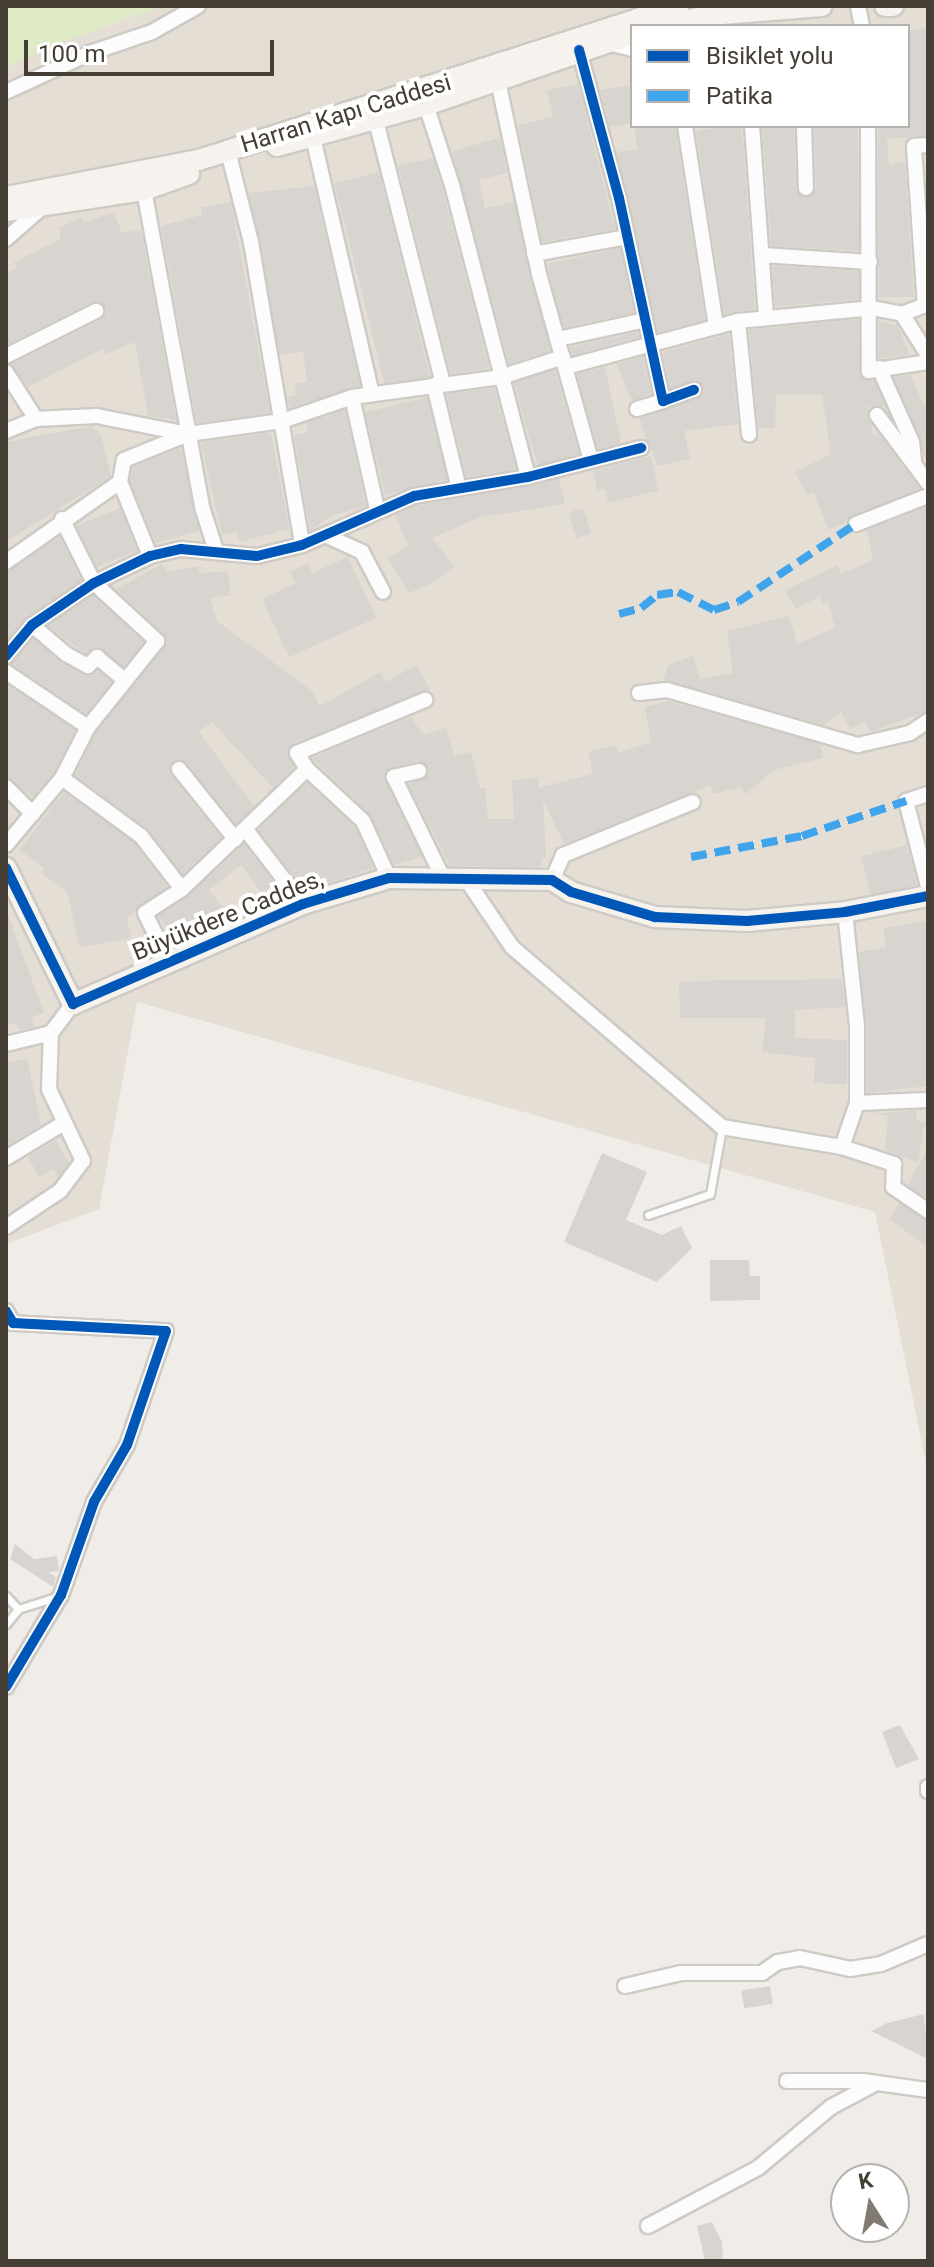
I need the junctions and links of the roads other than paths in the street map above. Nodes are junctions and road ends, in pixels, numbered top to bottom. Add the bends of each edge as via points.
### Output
1 (198, 6) edge
2 (679, 6) edge
3 (822, 6) edge
4 (885, 6) edge
5 (893, 6) edge
6 (674, 24) edge
7 (630, 35) edge
8 (603, 42) junction
9 (630, 49) edge
10 (579, 50) junction
11 (498, 81) junction
12 (6, 92) edge
13 (426, 105) junction
14 (376, 121) junction
15 (685, 128) edge
16 (752, 128) edge
17 (804, 128) edge
18 (868, 128) edge
19 (313, 137) junction
20 (928, 145) edge
21 (230, 159) junction
22 (806, 188) dead end
23 (144, 190) junction
24 (6, 197) edge
25 (46, 199) junction
26 (6, 211) edge
27 (627, 237) junction
28 (6, 239) edge
29 (534, 254) junction
30 (762, 255) junction
31 (870, 262) junction
32 (927, 305) edge
33 (872, 308) junction
34 (96, 311) dead end
35 (902, 314) junction
36 (766, 317) junction
37 (645, 320) junction
38 (738, 321) junction
39 (716, 326) junction
40 (558, 339) junction
41 (650, 345) junction
42 (928, 355) edge
43 (6, 356) edge
44 (564, 362) junction
45 (928, 362) edge
46 (879, 368) junction
47 (6, 372) edge
48 (501, 377) junction
49 (439, 384) junction
50 (694, 390) dead end
51 (372, 394) junction
52 (352, 397) junction
53 (663, 401) junction
54 (637, 409) dead end
55 (877, 415) dead end
56 (36, 419) junction
57 (282, 421) junction
58 (6, 431) edge
59 (188, 434) junction
60 (749, 434) dead end
61 (641, 448) dead end
62 (590, 457) junction
63 (914, 461) junction
64 (528, 477) junction
65 (120, 482) junction
66 (928, 483) edge
67 (458, 485) junction
68 (928, 496) edge
69 (377, 509) junction
70 (62, 519) junction
71 (856, 524) dead end
72 (325, 535) junction
73 (302, 545) junction
74 (216, 551) junction
75 (150, 556) junction
76 (6, 562) edge
77 (94, 583) junction
78 (383, 592) dead end
79 (32, 625) junction
80 (6, 656) edge
81 (6, 672) edge
82 (124, 680) junction
83 (639, 693) dead end
84 (425, 700) dead end
85 (928, 721) edge
86 (88, 727) junction
87 (179, 769) dead end
88 (307, 769) junction
89 (419, 771) dead end
90 (62, 778) junction
91 (6, 787) edge
92 (928, 794) edge
93 (693, 802) dead end
94 (33, 814) junction
95 (240, 834) junction
96 (6, 845) edge
97 (6, 868) edge
98 (389, 878) junction
99 (443, 878) junction
100 (466, 879) junction
101 (552, 880) junction
102 (928, 886) edge
103 (182, 889) junction
104 (928, 896) edge
105 (303, 904) junction
106 (845, 912) junction
107 (168, 960) junction
108 (73, 1004) junction
109 (51, 1033) junction
110 (6, 1044) edge
111 (928, 1100) edge
112 (857, 1103) junction
113 (64, 1123) junction
114 (722, 1127) junction
115 (842, 1147) junction
116 (6, 1158) edge
117 (928, 1211) edge
118 (648, 1215) dead end
119 (6, 1227) edge
120 (6, 1311) edge
121 (61, 1595) junction
122 (6, 1596) edge
123 (18, 1609) junction
124 (6, 1624) edge
125 (6, 1687) edge
126 (928, 1944) edge
127 (625, 1986) dead end
128 (787, 2081) dead end
129 (876, 2083) junction
130 (928, 2090) edge
131 (648, 2226) dead end

1 - 12 street via 152,32 90,53
2 - 25 main road, Harran Kapı Caddesi via 199,160
3 - 6 main road via 709,15
4 - 5 main road
7 - 8 main road, Harran Kapı Caddesi
8 - 9 street
8 - 10 main road, Harran Kapı Caddesi
10 - 11 main road, Harran Kapı Caddesi
10 - 27 street
11 - 13 main road, Harran Kapı Caddesi
11 - 29 street
13 - 14 main road, Harran Kapı Caddesi
13 - 48 street
14 - 19 main road, Harran Kapı Caddesi
14 - 49 street
15 - 39 street
16 - 30 street
17 - 22 street
18 - 31 street
19 - 21 main road, Harran Kapı Caddesi
19 - 51 street
20 - 32 street via 914,146
21 - 23 main road, Harran Kapı Caddesi
21 - 57 street via 251,242
23 - 25 main road, Harran Kapı Caddesi
23 - 59 street
24 - 25 main road, Harran Kapı Caddesi
25 - 26 main road, Harran Kapı Caddesi
25 - 28 street
27 - 29 street
27 - 37 street
29 - 40 street
30 - 31 street
30 - 36 street
31 - 33 street
32 - 35 street
33 - 35 street
33 - 36 street
33 - 46 street via 869,371
34 - 43 street
35 - 42 street
36 - 38 street
37 - 40 street
37 - 41 street
38 - 39 street
38 - 60 street
39 - 41 street
40 - 44 street
41 - 44 street
41 - 53 street
44 - 48 street
44 - 62 street
45 - 46 street
46 - 63 street via 912,442
47 - 56 street
48 - 49 street
48 - 64 street
49 - 51 street
49 - 67 street
50 - 53 street
51 - 52 street
52 - 57 street
52 - 69 street
53 - 54 street
55 - 63 street
56 - 58 street
56 - 59 street via 97,416
57 - 59 street
57 - 73 street
59 - 65 street via 124,460
59 - 74 street
61 - 62 street
62 - 64 street
63 - 66 street
64 - 67 street
65 - 70 street
65 - 75 street
67 - 69 street
68 - 71 street
69 - 72 street
70 - 76 street
70 - 77 street
72 - 73 street
72 - 78 street via 362,552
73 - 74 street via 257,556
74 - 75 street via 181,549
75 - 77 street
77 - 79 street
77 - 82 street via 157,641
79 - 80 street
79 - 82 street via 66,654 88,666 97,657
81 - 86 street
82 - 86 street
83 - 85 street via 667,690 858,745 910,733
84 - 88 street via 297,753
86 - 90 street
87 - 95 street
88 - 95 street
88 - 98 street via 363,821
89 - 99 street via 394,777
90 - 94 street
90 - 103 street via 141,836
91 - 94 street
92 - 102 street via 906,801
93 - 101 street via 563,855
94 - 96 street
95 - 103 street
95 - 105 street
97 - 108 main road
98 - 99 main road, Büyükdere Caddes,
98 - 105 main road, Büyükdere Caddes,
99 - 100 main road, Büyükdere Caddes,
100 - 101 main road, Büyükdere Caddes,
100 - 114 street via 512,947
101 - 106 main road, Büyükdere Caddes, via 571,892 655,917 747,921
103 - 107 street via 145,913
104 - 106 main road, Büyükdere Caddes,
105 - 107 main road, Büyükdere Caddes,
106 - 112 street via 857,1026
107 - 108 main road, Büyükdere Caddes,
108 - 109 street
109 - 110 street
109 - 113 street via 49,1089
111 - 112 street
112 - 115 street
113 - 116 street
113 - 119 street via 83,1161 60,1191
114 - 115 street
114 - 118 lane via 710,1194
115 - 117 street via 894,1164 893,1187
120 - 121 street via 13,1323 166,1331 127,1445 94,1502
121 - 123 lane
121 - 125 street
122 - 123 lane
123 - 124 lane
126 - 127 street via 881,1964 850,1969 800,1958 778,1962 762,1973 681,1973
128 - 129 street
129 - 130 street
129 - 131 street via 831,2107 758,2168

